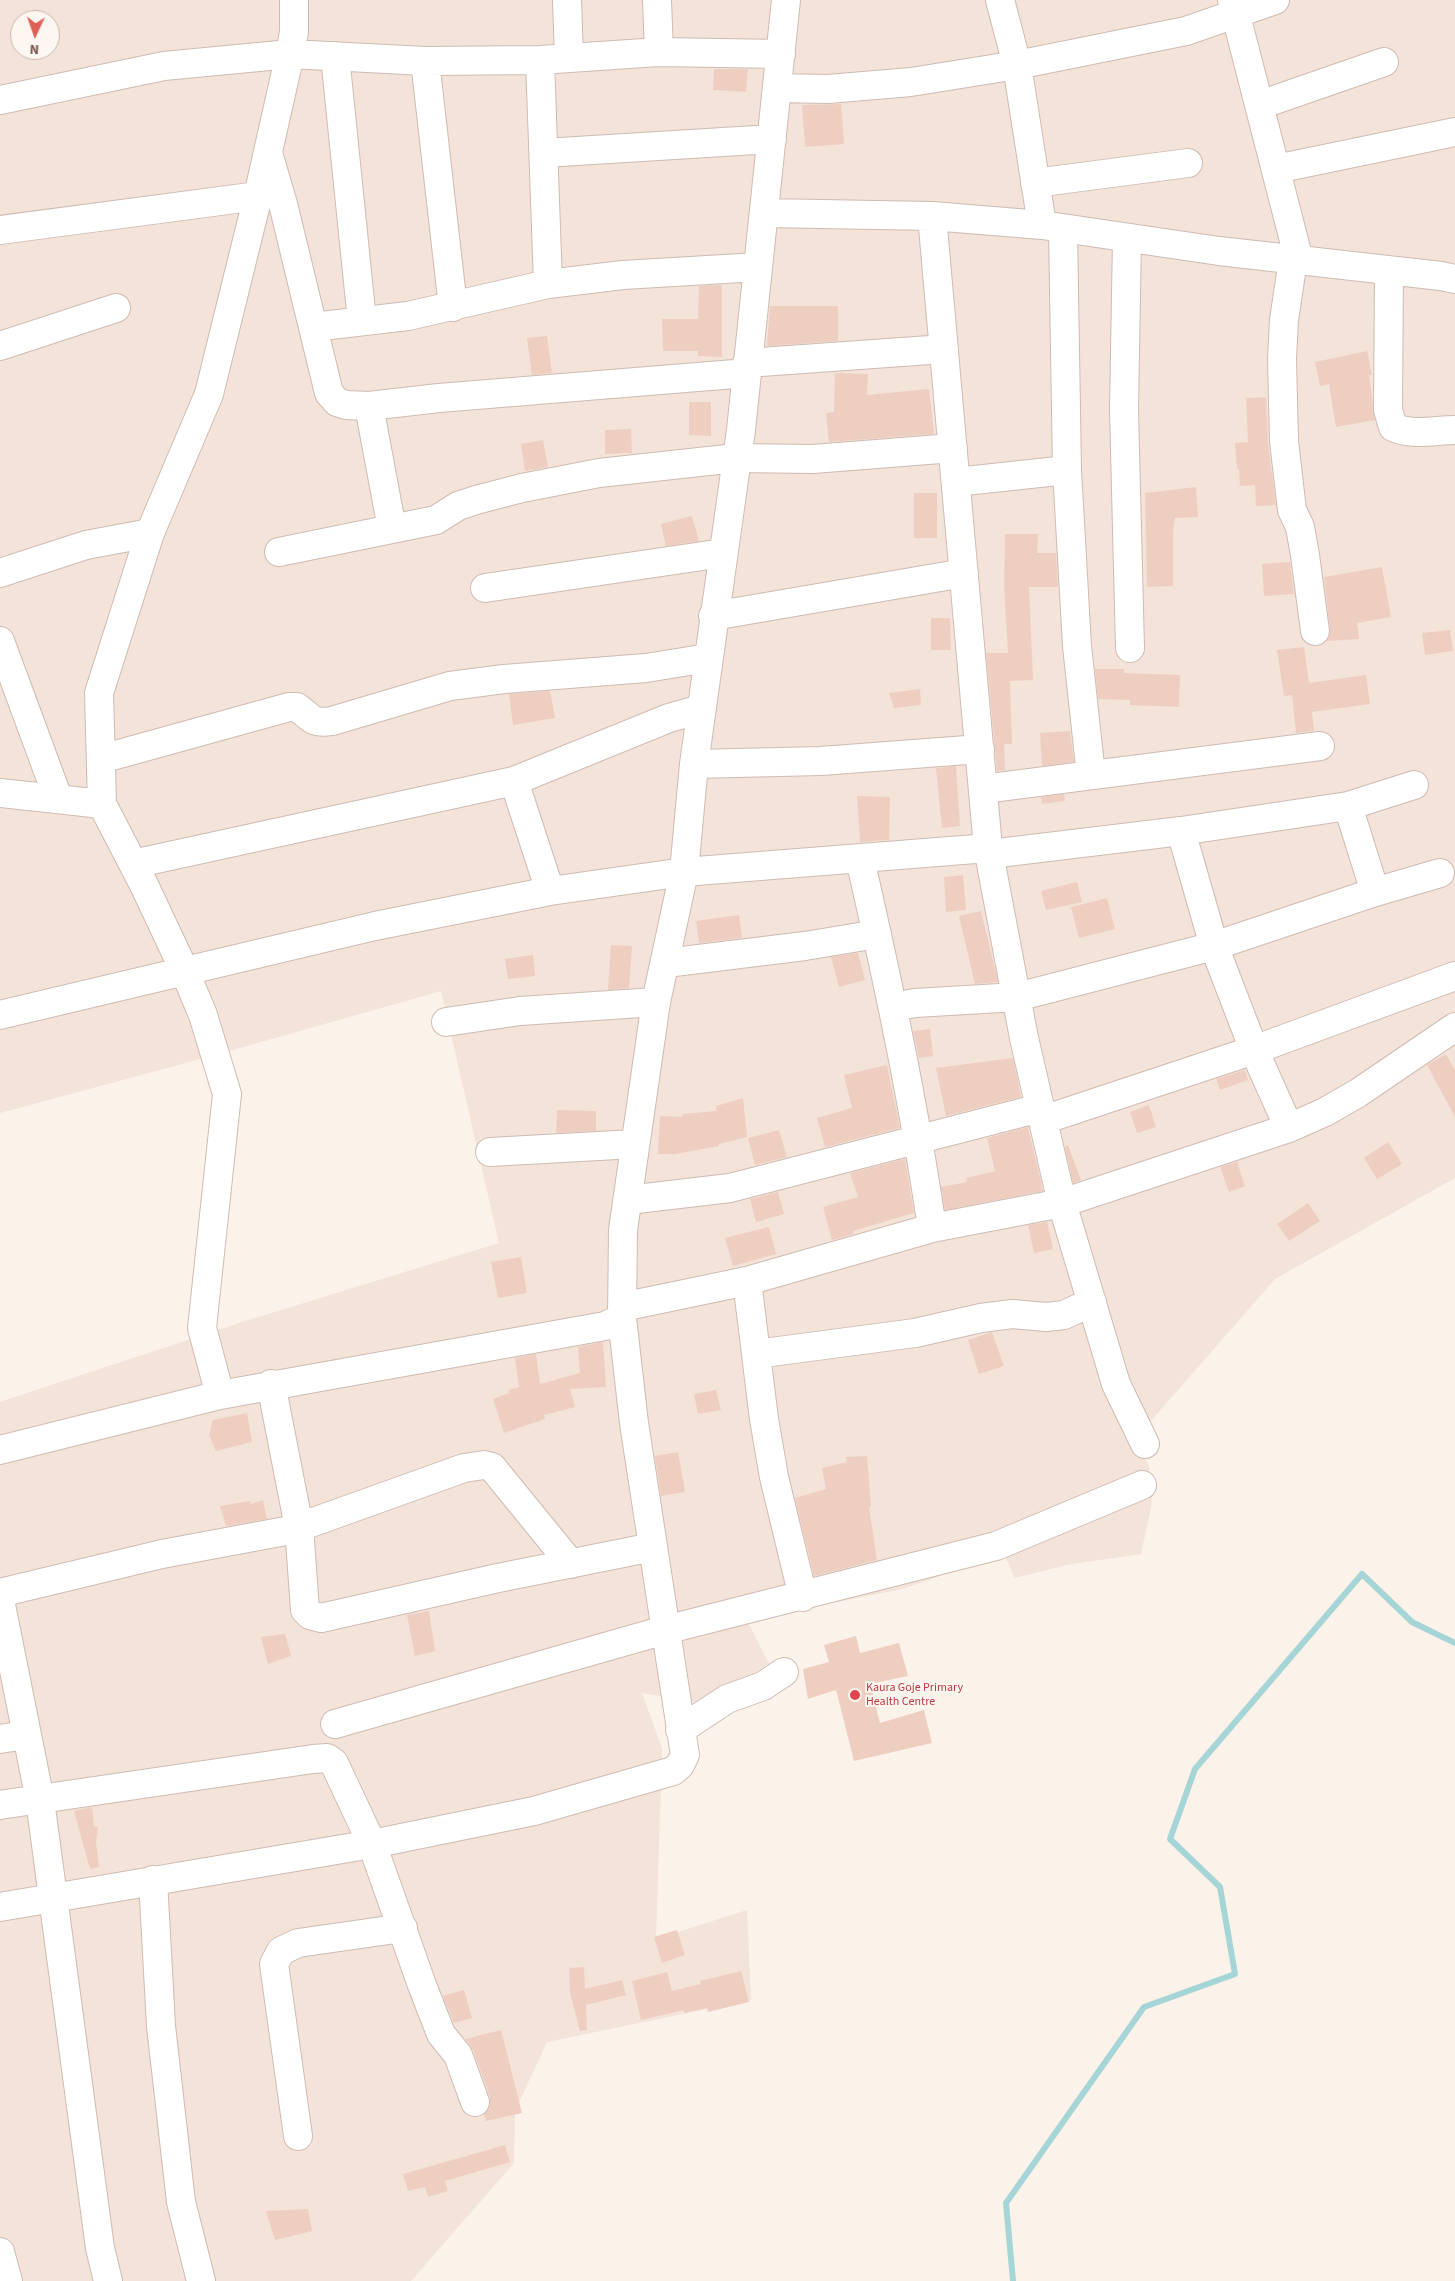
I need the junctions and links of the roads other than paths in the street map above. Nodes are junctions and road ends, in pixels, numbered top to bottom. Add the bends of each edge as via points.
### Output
1 (294, 0) edge
2 (567, 0) edge
3 (657, 0) edge
4 (786, 0) edge
5 (1000, 0) edge
6 (1275, 0) edge
7 (1234, 6) edge
8 (659, 52) junction
9 (290, 54) junction
10 (781, 54) junction
11 (335, 56) junction
12 (569, 58) junction
13 (540, 60) junction
14 (425, 61) junction
15 (1384, 62) dead end
16 (1018, 65) junction
17 (778, 88) junction
18 (0, 100) edge
19 (1260, 105) junction
20 (1455, 132) edge
21 (772, 139) junction
22 (267, 152) junction
23 (544, 153) junction
24 (1188, 163) dead end
25 (1276, 169) junction
26 (1035, 183) junction
27 (258, 196) junction
28 (764, 213) junction
29 (932, 216) junction
30 (1052, 227) junction
31 (0, 230) edge
32 (1127, 238) junction
33 (1296, 260) junction
34 (758, 266) junction
35 (1389, 270) junction
36 (1455, 279) edge
37 (548, 284) junction
38 (453, 307) junction
39 (116, 308) dead end
40 (362, 321) junction
41 (313, 327) junction
42 (0, 346) edge
43 (944, 349) junction
44 (747, 368) junction
45 (369, 406) junction
46 (1455, 430) edge
47 (953, 448) junction
48 (736, 458) junction
49 (1067, 470) junction
50 (956, 482) junction
51 (392, 529) junction
52 (150, 533) junction
53 (279, 552) dead end
54 (723, 553) junction
55 (0, 573) edge
56 (964, 573) junction
57 (485, 588) dead end
58 (714, 616) junction
59 (1315, 631) dead end
60 (0, 642) edge
61 (1130, 648) dead end
62 (708, 658) junction
63 (701, 709) junction
64 (1320, 746) dead end
65 (980, 749) junction
66 (101, 759) junction
67 (694, 764) junction
68 (1091, 775) junction
69 (514, 781) junction
70 (1414, 785) dead end
71 (984, 789) junction
72 (0, 793) edge
73 (58, 798) junction
74 (102, 804) junction
75 (1348, 806) junction
76 (1181, 831) junction
77 (989, 851) junction
78 (860, 859) junction
79 (133, 864) junction
80 (684, 872) junction
81 (1440, 873) dead end
82 (550, 890) junction
83 (1375, 892) junction
84 (877, 934) junction
85 (1214, 946) junction
86 (666, 963) junction
87 (185, 972) junction
88 (1455, 976) edge
89 (1017, 997) junction
90 (656, 1002) junction
91 (894, 1010) junction
92 (0, 1015) edge
93 (446, 1022) dead end
94 (1455, 1027) edge
95 (1254, 1050) junction
96 (1042, 1114) junction
97 (1289, 1128) junction
98 (919, 1140) junction
99 (636, 1144) junction
100 (490, 1152) dead end
101 (628, 1200) junction
102 (1062, 1203) junction
103 (932, 1228) junction
104 (747, 1281) junction
105 (1092, 1302) junction
106 (622, 1313) junction
107 (756, 1354) junction
108 (271, 1384) junction
109 (220, 1395) junction
110 (1145, 1444) dead end
111 (0, 1450) edge
112 (1142, 1485) dead end
113 (299, 1528) junction
114 (653, 1547) junction
115 (571, 1564) junction
116 (0, 1593) edge
117 (803, 1597) junction
118 (0, 1600) edge
119 (665, 1630) junction
120 (784, 1672) dead end
121 (335, 1724) dead end
122 (680, 1730) junction
123 (26, 1735) junction
124 (0, 1739) edge
125 (40, 1800) junction
126 (0, 1805) edge
127 (372, 1844) junction
128 (152, 1880) junction
129 (53, 1897) junction
130 (0, 1907) edge
131 (403, 1928) junction
132 (475, 2102) dead end
133 (298, 2136) dead end
134 (0, 2252) edge
135 (8, 2281) edge
136 (108, 2281) edge
137 (201, 2281) edge

1 - 9 street
2 - 12 street
3 - 8 street
4 - 10 street
5 - 16 street
6 - 7 street
7 - 16 street via 1186,31
7 - 19 street
8 - 10 street
8 - 12 street
9 - 11 street
9 - 18 street via 164,66
9 - 22 street
10 - 17 street
11 - 14 street
11 - 40 street
12 - 13 street
13 - 14 street
13 - 23 street
14 - 38 street
15 - 19 street
16 - 17 street via 911,82 828,89
16 - 26 street
17 - 21 street
19 - 25 street
20 - 25 street
21 - 23 street
21 - 28 street
22 - 27 street
22 - 41 street
23 - 37 street
24 - 26 street
25 - 33 street
26 - 30 street
27 - 31 street
27 - 52 street via 209,394
28 - 29 street
28 - 34 street
29 - 30 street
29 - 43 street
30 - 32 street
30 - 49 street
32 - 33 street
32 - 61 street via 1124,410
33 - 35 street
33 - 59 street via 1284,320 1284,441 1292,510 1300,527
34 - 37 street via 623,275
34 - 44 street
35 - 36 street
35 - 46 street via 1388,410 1394,427 1403,432
37 - 38 street
38 - 40 street
39 - 42 street
40 - 41 street
41 - 45 street via 329,393 336,402
43 - 44 street
43 - 47 street
44 - 45 street
44 - 48 street via 742,430
45 - 51 street
47 - 48 street via 813,459
47 - 50 street
48 - 51 street via 599,473 522,488 458,506 436,520
48 - 54 street
49 - 50 street
49 - 68 street via 1077,646
50 - 56 street
51 - 53 street
52 - 55 street via 86,546
52 - 66 street via 99,693
54 - 57 street
54 - 58 street
56 - 58 street
56 - 65 street
58 - 62 street
60 - 73 street
62 - 63 street
62 - 66 street via 646,668 450,686 318,723 297,707 289,707
63 - 67 street
63 - 69 street via 669,718
64 - 68 street
65 - 67 street via 820,761
65 - 71 street
66 - 74 street
67 - 80 street
68 - 71 street
69 - 79 street
69 - 82 street
70 - 75 street
71 - 77 street
72 - 73 street
73 - 74 street
74 - 79 street
75 - 76 street
75 - 83 street
76 - 77 street
76 - 85 street
77 - 78 street
77 - 89 street
78 - 80 street
78 - 84 street
79 - 87 street
80 - 82 street
80 - 86 street
81 - 83 street
82 - 87 street via 375,926
83 - 85 street
84 - 86 street
84 - 91 street
85 - 89 street
85 - 95 street
86 - 90 street
87 - 92 street
87 - 109 street via 203,1015 226,1094 202,1328
88 - 95 street
89 - 91 street via 915,1003
89 - 96 street
90 - 93 street via 520,1011
90 - 99 street
91 - 98 street
94 - 97 street via 1358,1093
95 - 96 street
95 - 97 street
96 - 98 street
96 - 102 street
97 - 102 street
98 - 101 street via 730,1188
98 - 103 street
99 - 100 street
99 - 101 street
101 - 106 street via 623,1230
102 - 103 street
102 - 105 street
103 - 104 street
104 - 106 street
104 - 107 street
105 - 107 street via 1064,1315 1046,1318 1012,1314 915,1333
105 - 110 street via 1116,1384
106 - 108 street via 604,1326
106 - 114 street via 634,1423
107 - 117 street via 774,1477
108 - 109 street
108 - 113 street
109 - 111 street
112 - 117 street via 996,1546
113 - 115 street via 464,1468 484,1465 492,1467
113 - 115 street via 305,1610 321,1618
113 - 116 street via 162,1554
114 - 115 street
114 - 119 street
117 - 119 street
118 - 123 street
119 - 121 street
119 - 122 street
120 - 122 street via 763,1686 726,1699
122 - 127 street via 685,1755 673,1771 534,1811
123 - 124 street
123 - 125 street
125 - 126 street
125 - 127 street via 326,1758 334,1763
125 - 129 street
127 - 128 street
127 - 131 street
128 - 129 street
128 - 137 street via 161,2026 182,2202
129 - 130 street
129 - 136 street via 100,2248
131 - 132 street via 441,2034 458,2055
131 - 133 street via 298,1943 281,1951 274,1964
134 - 135 street

